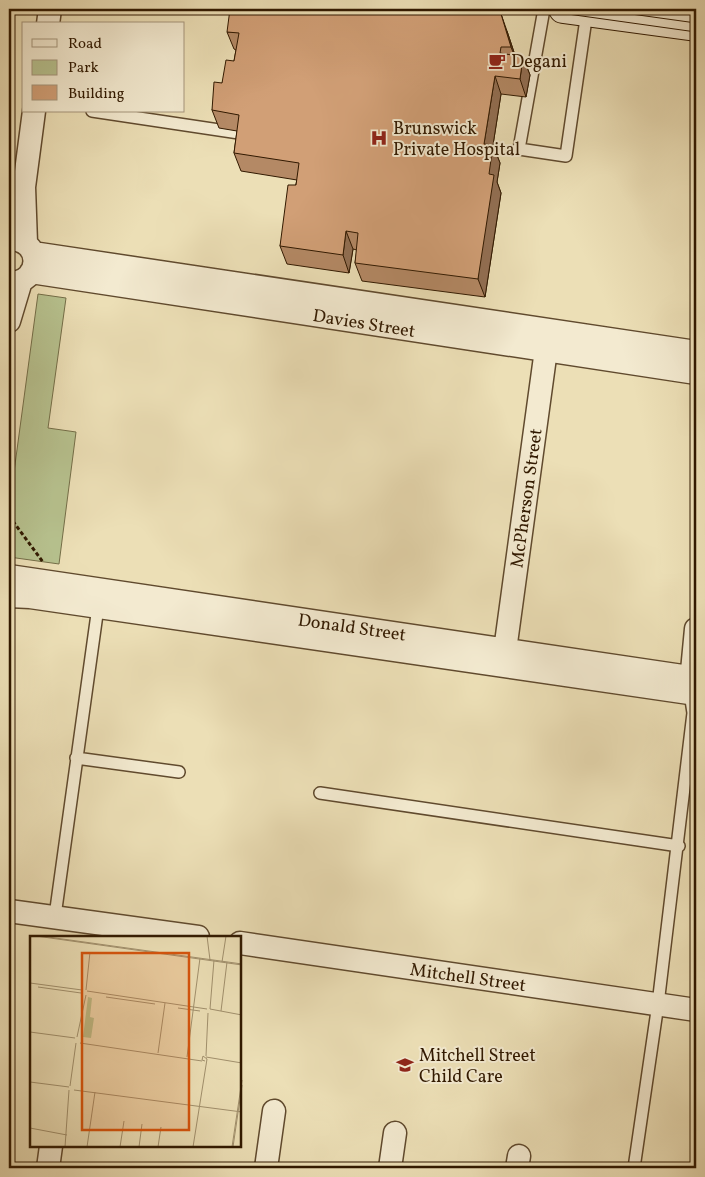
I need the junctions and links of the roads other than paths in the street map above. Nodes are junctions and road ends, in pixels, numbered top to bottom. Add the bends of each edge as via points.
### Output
1 (50, 9) edge
2 (544, 9) edge
3 (575, 10) edge
4 (48, 22) edge
5 (695, 24) edge
6 (34, 112) edge
7 (99, 112) edge
8 (239, 133) edge
9 (24, 187) junction
10 (9, 226) edge
11 (21, 262) edge
12 (9, 321) edge
13 (548, 340) junction
14 (696, 352) edge
15 (696, 373) edge
16 (9, 576) edge
17 (9, 596) edge
18 (98, 607) junction
19 (696, 629) edge
20 (504, 658) junction
21 (693, 685) edge
22 (76, 758) junction
23 (179, 772) dead end
24 (320, 793) dead end
25 (679, 846) junction
26 (10, 910) edge
27 (55, 916) junction
28 (81, 928) edge
29 (185, 936) edge
30 (241, 943) edge
31 (658, 1004) junction
32 (696, 1010) edge
33 (274, 1111) dead end
34 (395, 1133) dead end
35 (51, 1147) edge
36 (48, 1168) edge
37 (266, 1168) edge
38 (390, 1168) edge
39 (634, 1168) edge

1 - 4 street
2 - 3 lane via 519,149 566,156
3 - 5 main road
6 - 9 street
7 - 8 lane
9 - 10 street
9 - 11 street
11 - 12 street
11 - 13 street, Davies Street
13 - 14 street, Davies Street
13 - 15 street, Davies Street
13 - 20 street, McPherson Street
16 - 20 street, Donald Street
17 - 18 street, Donald Street
18 - 20 street, Donald Street
18 - 22 lane
19 - 21 street
20 - 21 street, Donald Street
21 - 25 lane
22 - 23 lane
22 - 27 lane
24 - 25 lane
25 - 31 lane
26 - 27 street
27 - 28 street
28 - 29 street
30 - 31 street, Mitchell Street
31 - 32 street, Mitchell Street
31 - 39 lane
33 - 37 street
34 - 38 street
35 - 36 street

